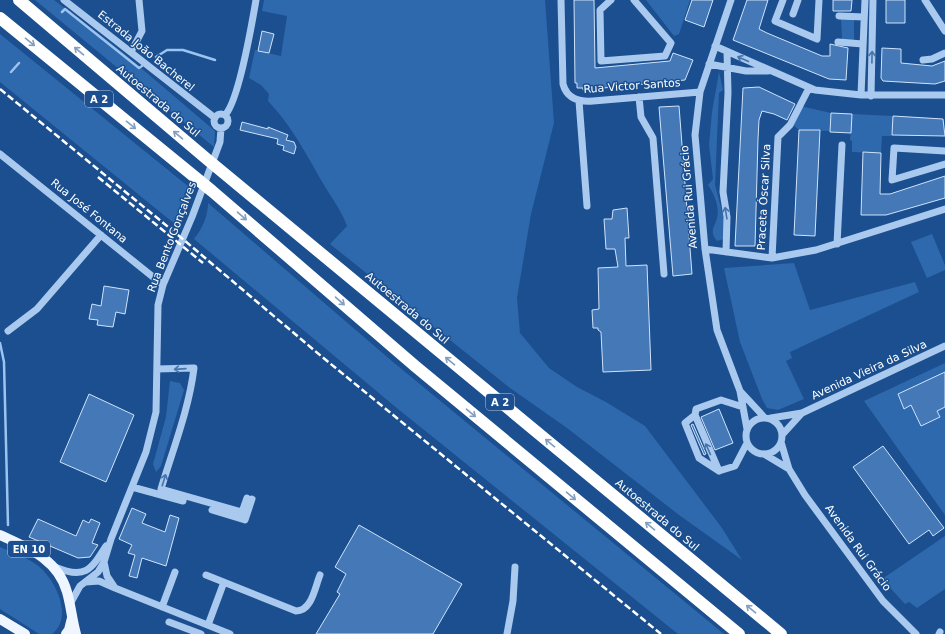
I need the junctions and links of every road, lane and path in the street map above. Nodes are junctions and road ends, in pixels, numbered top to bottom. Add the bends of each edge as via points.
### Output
1 (19, 0) edge
2 (64, 0) edge
3 (139, 0) edge
4 (256, 0) edge
5 (561, 0) edge
6 (611, 0) edge
7 (634, 0) edge
8 (731, 0) edge
9 (783, 0) edge
10 (798, 0) edge
11 (819, 0) edge
12 (865, 0) edge
13 (873, 0) edge
14 (924, 0) edge
15 (793, 14) dead end
16 (839, 16) dead end
17 (864, 17) junction
18 (0, 18) edge
19 (944, 29) edge
20 (838, 42) dead end
21 (863, 44) junction
22 (715, 46) junction
23 (131, 52) junction
24 (727, 52) junction
25 (945, 53) edge
26 (923, 60) dead end
27 (709, 64) junction
28 (728, 67) junction
29 (771, 71) junction
30 (809, 88) junction
31 (700, 92) junction
32 (861, 95) junction
33 (945, 95) edge
34 (871, 96) junction
35 (639, 97) junction
36 (579, 101) junction
37 (225, 115) junction
38 (214, 118) junction
39 (221, 128) junction
40 (842, 145) dead end
41 (945, 151) edge
42 (0, 154) edge
43 (945, 164) edge
44 (587, 206) dead end
45 (945, 209) edge
46 (101, 235) junction
47 (837, 244) junction
48 (705, 249) junction
49 (726, 252) junction
50 (772, 258) junction
51 (664, 274) dead end
52 (163, 285) junction
53 (8, 331) dead end
54 (945, 346) edge
55 (157, 369) junction
56 (740, 391) junction
57 (743, 407) junction
58 (802, 413) junction
59 (695, 415) junction
60 (767, 418) junction
61 (747, 429) junction
62 (782, 439) junction
63 (747, 443) junction
64 (764, 454) junction
65 (789, 469) junction
66 (719, 471) junction
67 (132, 487) junction
68 (0, 535) edge
69 (111, 539) junction
70 (104, 562) junction
71 (55, 567) junction
72 (515, 567) dead end
73 (175, 572) dead end
74 (206, 575) dead end
75 (320, 575) dead end
76 (85, 582) junction
77 (224, 582) junction
78 (115, 588) junction
79 (70, 604) junction
80 (162, 607) junction
81 (72, 618) junction
82 (0, 619) edge
83 (169, 622) dead end
84 (208, 625) junction
85 (25, 634) edge
86 (66, 634) edge
87 (76, 634) edge
88 (201, 634) edge
89 (230, 634) edge
90 (507, 634) edge
91 (739, 634) edge
92 (781, 634) edge
93 (916, 634) edge

92 -> 1 highway, Autoestrada do Sul / A 2 via 220,170
2 - 23 street, Estrada João Bacherel
3 - 23 street via 142,32
4 - 37 street via 238,85 230,110
5 - 36 street, Rua Victor Santos via 563,84 567,93
6 - 7 street via 600,10 601,61 665,56 671,43
8 - 22 street, Avenida Rui Grácio
9 - 11 street via 775,21 817,39
10 - 15 street
12 - 17 street
34 -> 13 street
14 - 19 street
16 - 17 street
17 - 21 street
18 -> 91 highway, A 2 via 199,180 415,366
20 - 21 street
21 - 32 street
22 - 24 street
22 - 27 street, Avenida Rui Grácio
23 - 38 street, Estrada João Bacherel
24 - 28 street
29 -> 24 street
25 - 26 street
27 - 28 street
27 - 31 street, Avenida Rui Grácio
28 - 29 street via 746,72
49 -> 28 street via 727,216 723,192
29 - 30 street
30 - 32 street
30 - 50 street, Praceta Óscar Silva via 790,125 778,137
31 - 35 street, Rua Victor Santos
31 - 48 street, Avenida Rui Grácio via 695,135
32 - 34 street
33 - 34 street
35 - 36 street, Rua Victor Santos
35 - 51 street via 641,117 653,138
36 - 44 street
37 - 38 street via 219,114
37 - 39 street via 228,124
38 - 39 street via 215,125
39 - 52 street, Rua Bento Gonçalves via 220,142 195,210
40 - 47 street
41 - 43 street via 894,148 892,180
42 - 46 street, Rua José Fontana
45 - 47 street
46 - 52 street, Rua José Fontana
46 - 53 street via 37,309
47 - 50 street
48 - 49 street
48 - 56 street, Avenida Rui Grácio via 717,330
49 - 50 street
52 - 55 street, Rua Bento Gonçalves via 158,305
54 - 58 street, Avenida Vieira da Silva
55 - 67 street, Rua Bento Gonçalves via 156,412 146,452
67 -> 55 street via 245,520 249,499 242,512 161,489 192,385 194,368
56 - 57 street, Avenida Rui Grácio
56 - 60 street, Avenida Rui Grácio
57 - 59 street via 721,400 696,409
57 - 61 street, Avenida Rui Grácio
58 - 60 street, Avenida Vieira da Silva
58 - 62 street, Avenida Vieira da Silva
66 -> 59 street
59 - 66 street via 685,424 699,458
60 - 61 street via 751,422
60 - 62 street via 781,428
61 - 63 street
62 - 64 street via 771,452
62 - 65 street, Avenida Rui Grácio
63 - 64 street via 757,453
63 - 66 street via 735,466
64 - 65 street, Avenida Rui Grácio
65 - 93 street, Avenida Rui Grácio via 883,602
67 - 69 street, Rua Bento Gonçalves
68 - 71 main road, EN 10 via 44,557
69 - 70 street
69 - 71 street via 95,564 80,574
70 - 76 street via 98,572
70 - 78 street via 107,576
71 - 79 main road, EN 10 via 63,580
72 - 90 street via 513,601
73 - 80 street
74 - 77 street
75 - 77 street via 308,606 302,611 292,610
76 - 78 street via 99,581
76 - 79 street
77 - 84 street
78 - 80 street
79 - 81 main road, EN 10
80 - 84 street
81 - 86 main road, EN 10
81 - 87 main road, EN 10
82 - 85 main road
83 - 88 street
84 - 89 street

